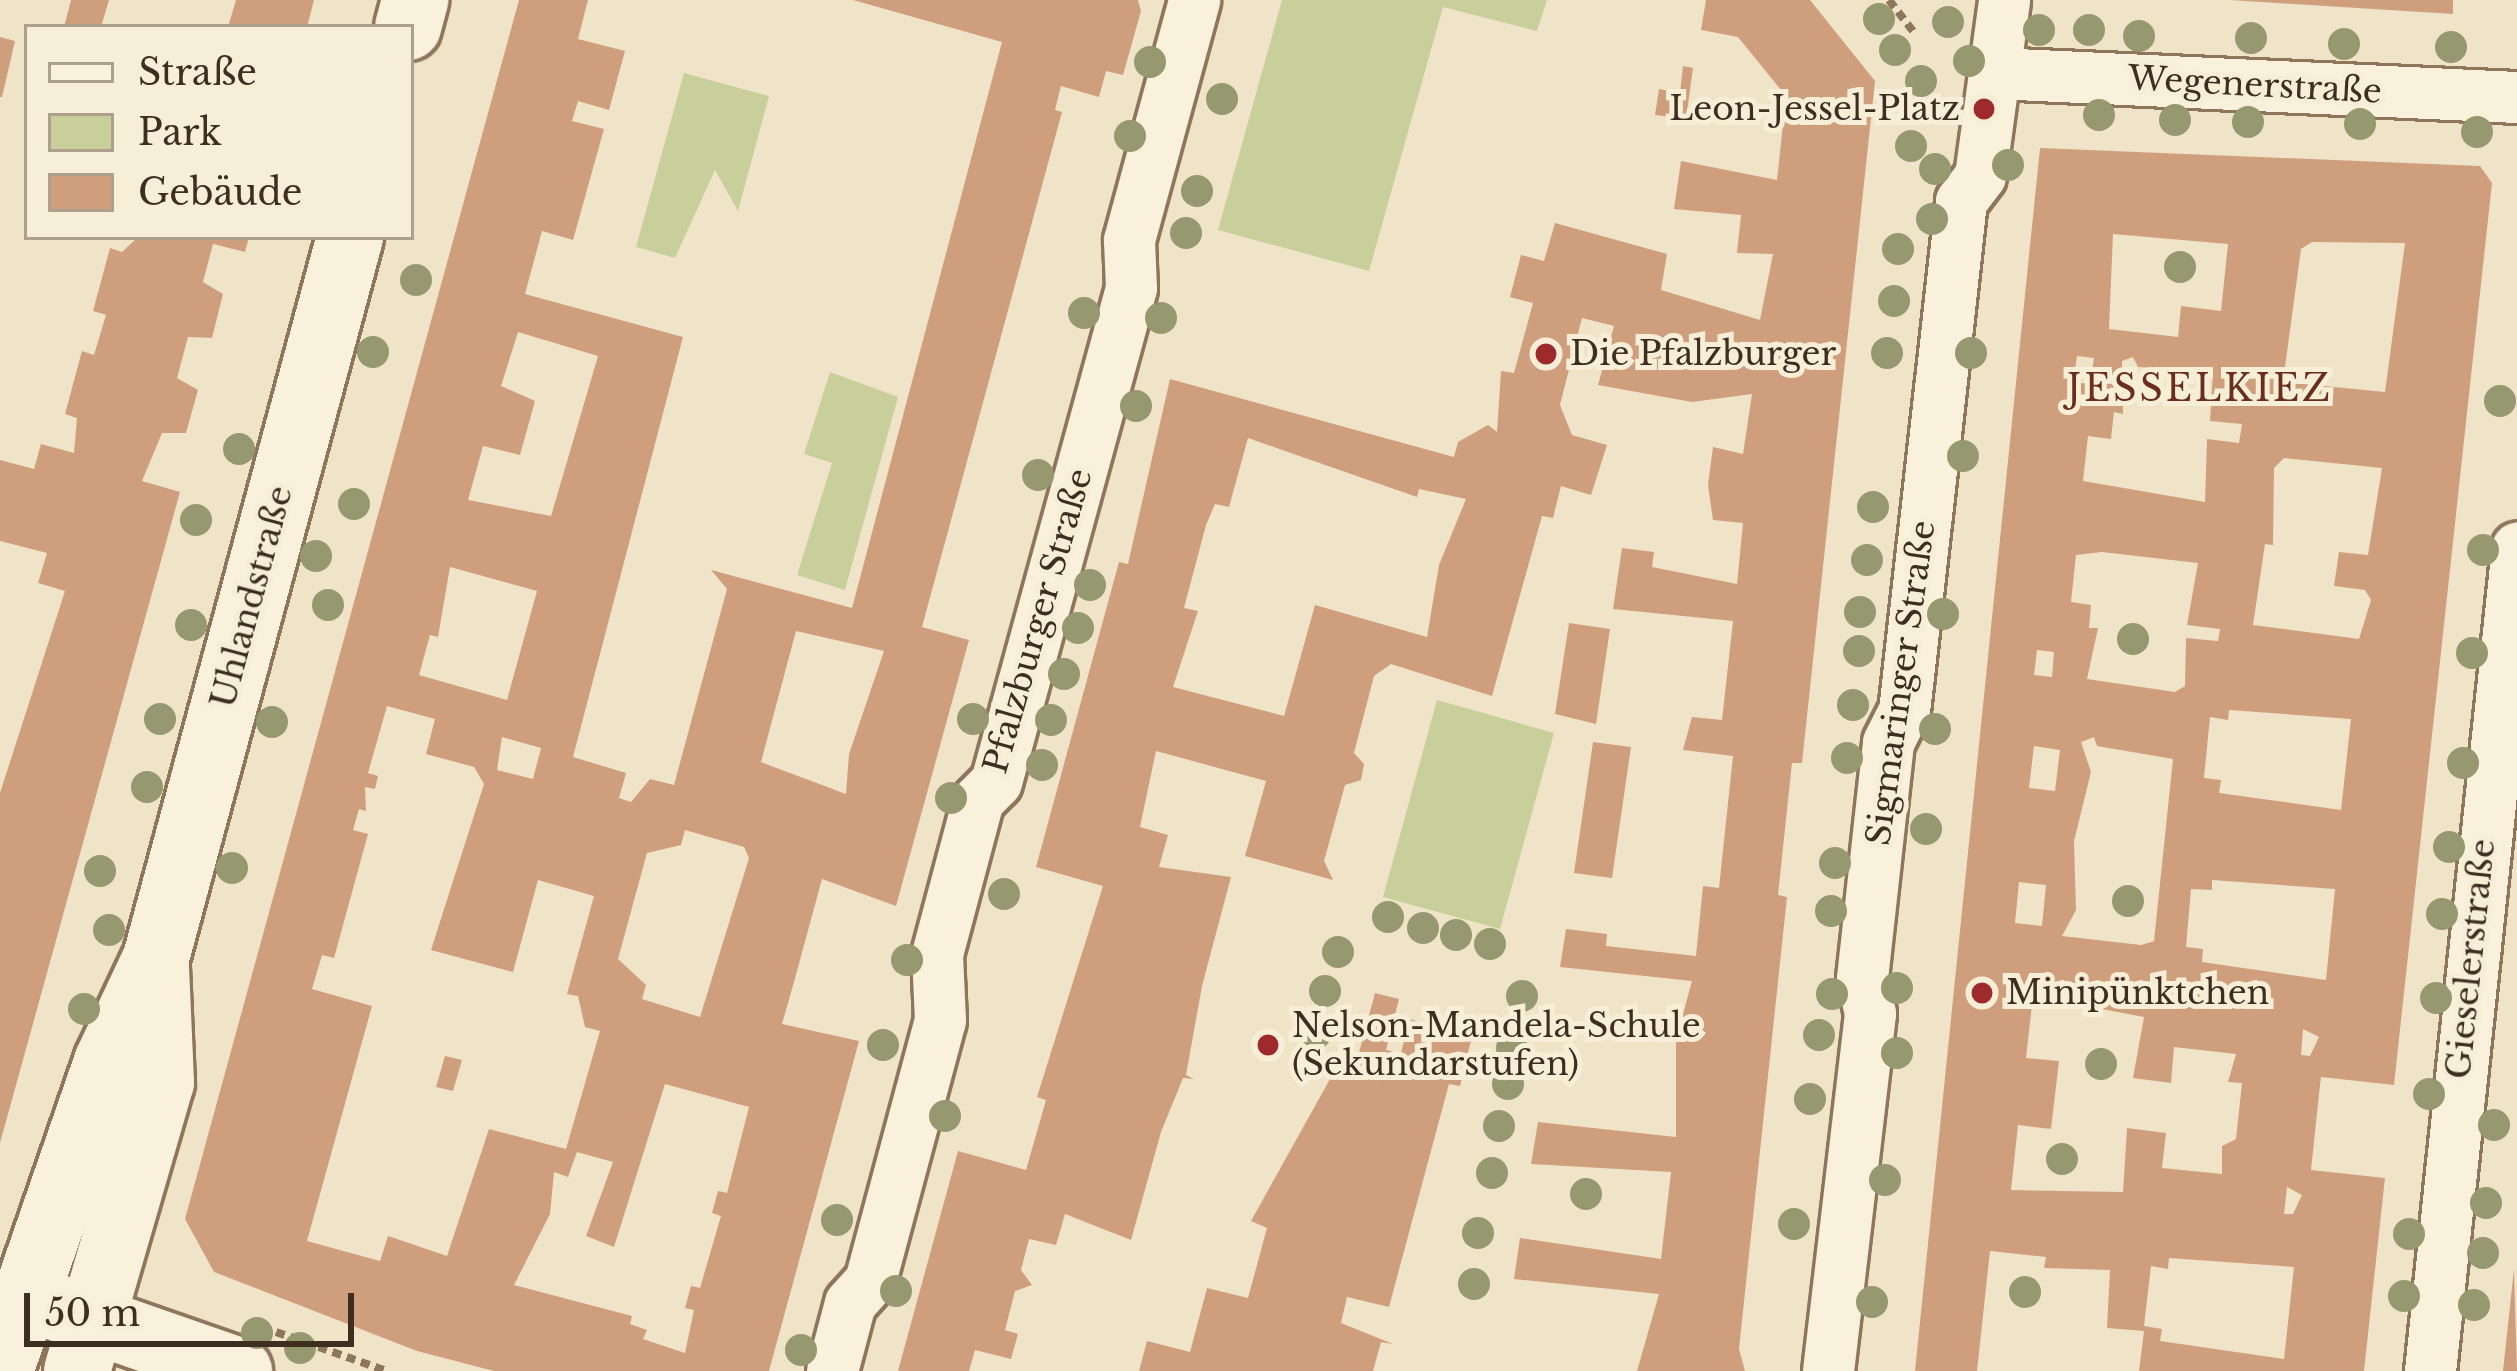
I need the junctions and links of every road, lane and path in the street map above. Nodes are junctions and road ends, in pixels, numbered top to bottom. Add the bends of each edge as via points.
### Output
1 (1194, 0) edge
2 (1889, 0) edge
3 (2004, 0) edge
4 (1916, 35) dead end
5 (1994, 73) junction
6 (2517, 97) edge
7 (349, 240) edge
8 (2517, 548) edge
9 (156, 958) junction
10 (12, 1292) edge
11 (85, 1345) edge
12 (0, 1371) edge
13 (239, 1371) edge
14 (832, 1371) edge
15 (1828, 1371) edge
16 (2430, 1371) edge

1 - 14 street, Pfalzburger Straße via 1129,240 1135,274 996,782 978,800 937,954 940,1020 924,1082 871,1281 850,1303
2 - 4 path
3 - 5 street, Sigmaringer Straße
5 - 6 street, Wegenerstraße
5 - 15 street, Sigmaringer Straße via 1980,176 1960,201 1904,711 1888,742 1862,978 1870,1013
7 - 9 street, Uhlandstraße
8 - 16 street, Gieselerstraße
9 - 10 street, Uhlandstraße
9 - 11 street, Uhlandstraße via 161,1082
10 - 11 street
10 - 12 street, Uhlandstraße
11 - 13 street

